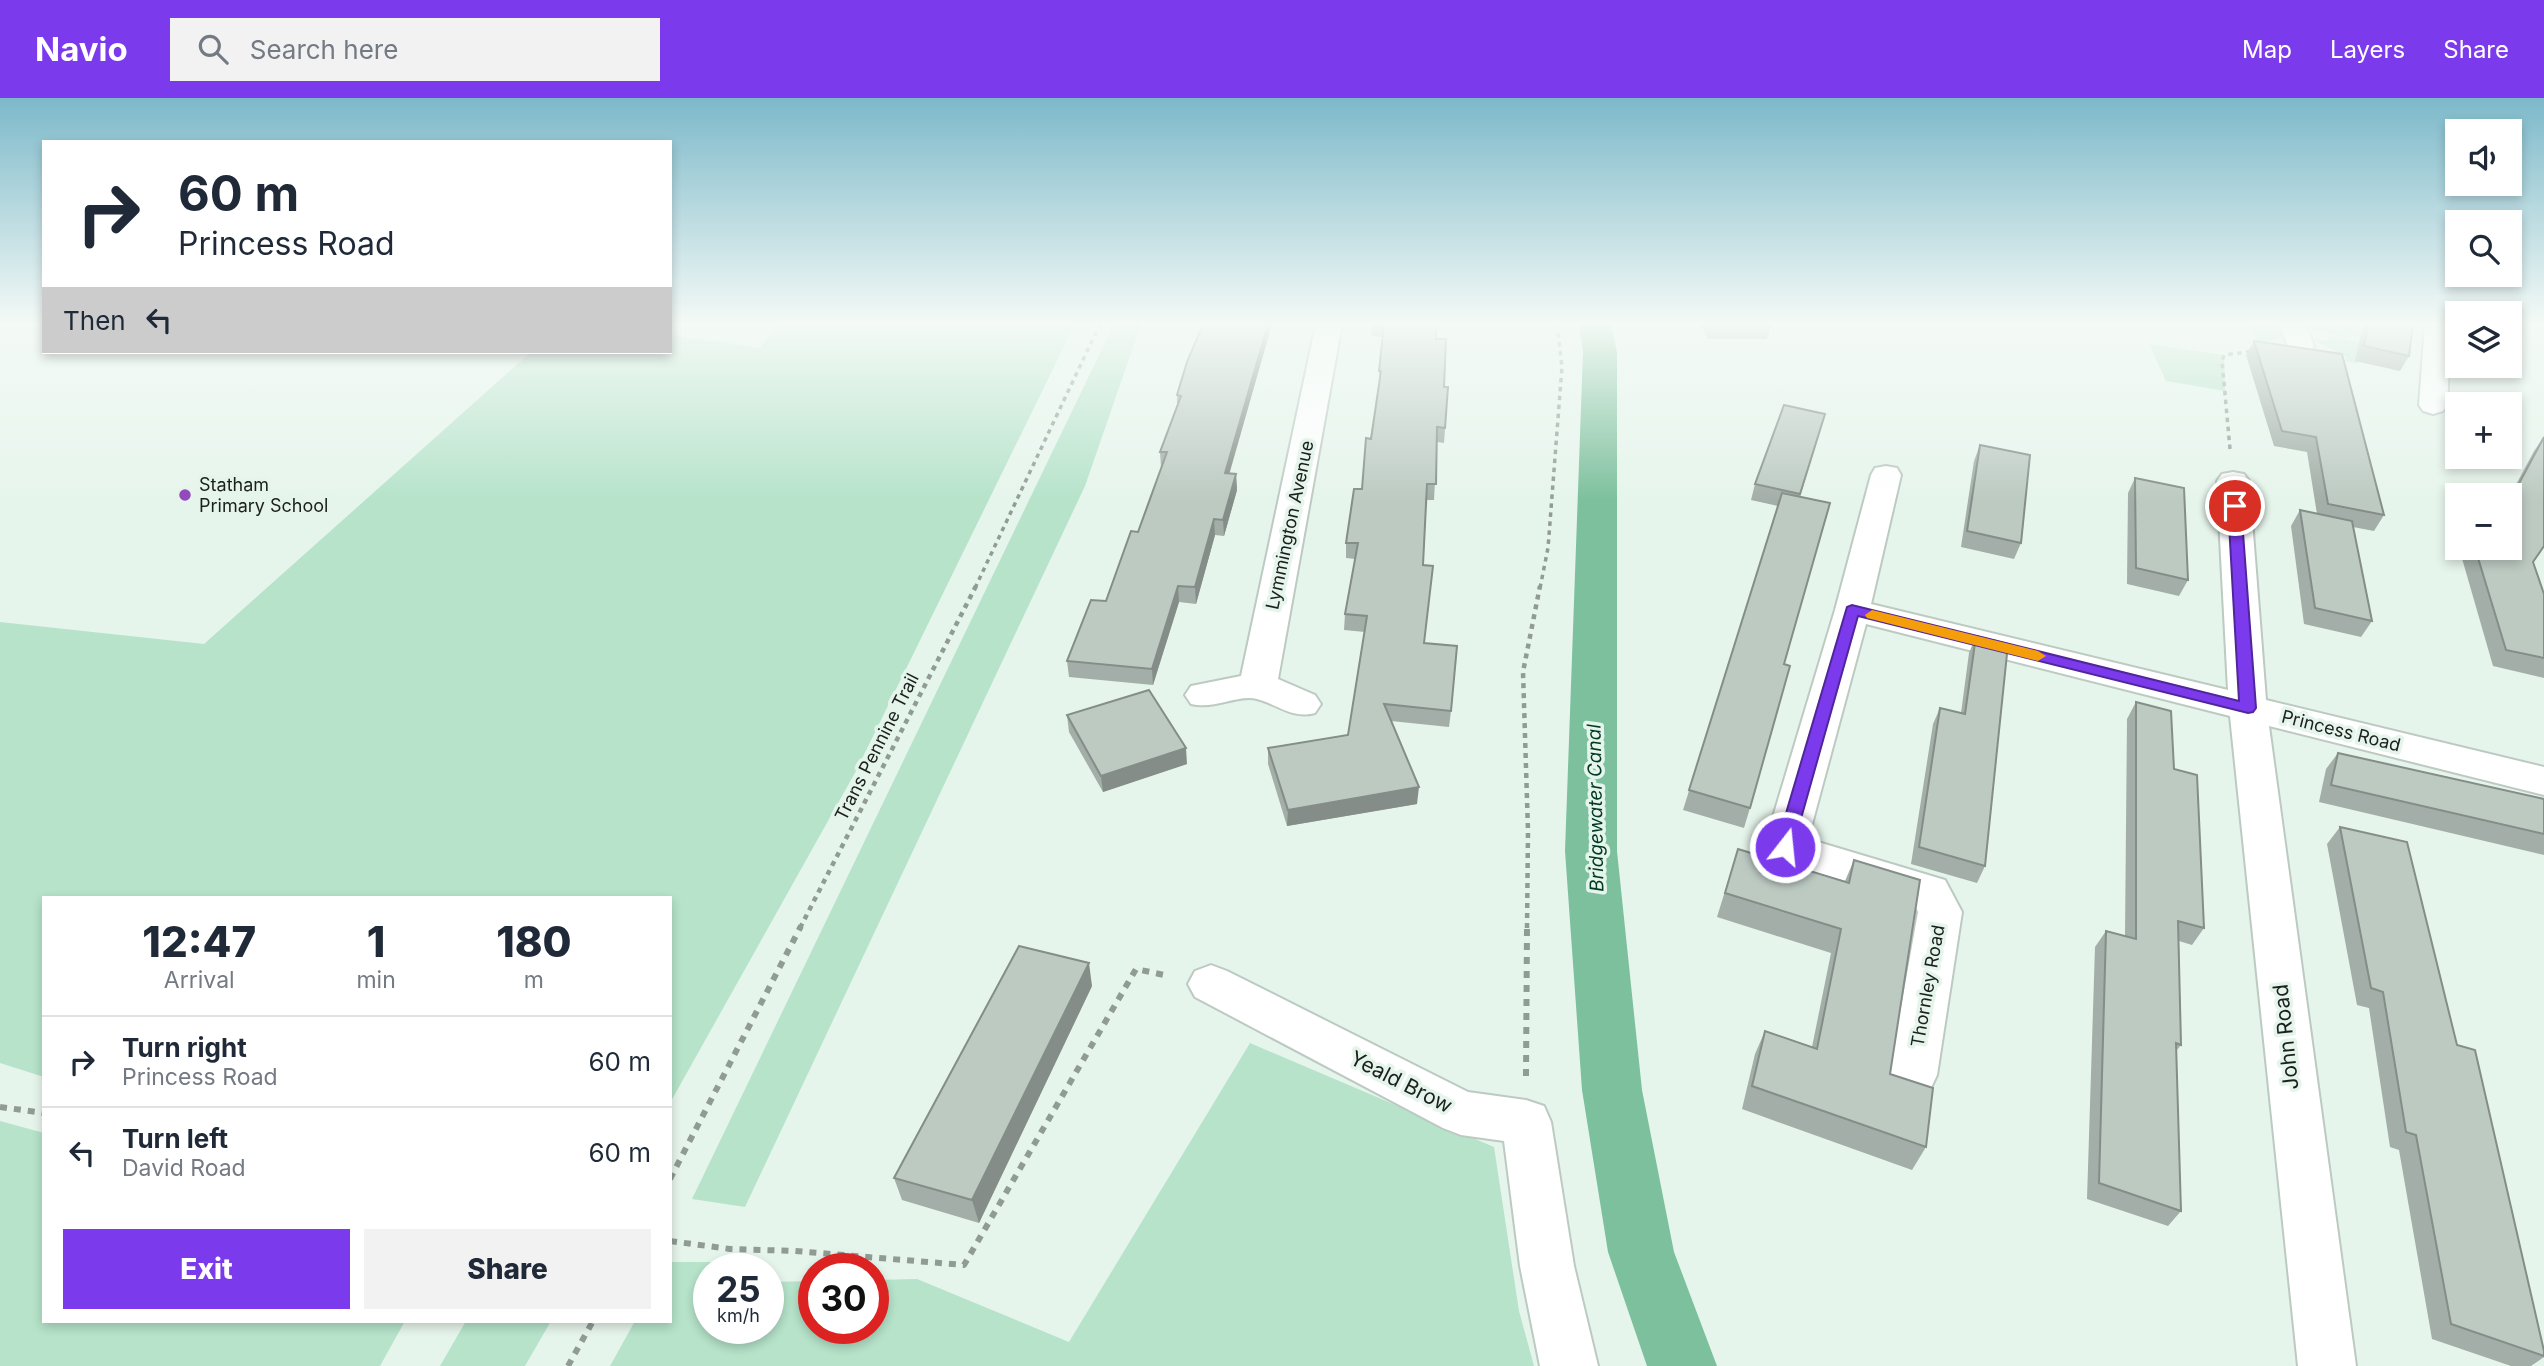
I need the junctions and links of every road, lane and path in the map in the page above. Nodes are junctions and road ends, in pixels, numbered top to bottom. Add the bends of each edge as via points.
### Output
1 (1072, 383) edge
2 (1317, 383) edge
3 (1561, 383) edge
4 (2224, 383) edge
5 (2434, 383) edge
6 (2433, 405) dead end
7 (1886, 475) dead end
8 (2233, 481) joint
9 (1852, 610) junction
10 (1258, 685) junction
11 (1204, 695) dead end
12 (1302, 704) dead end
13 (2248, 708) junction
14 (2544, 780) edge
15 (1211, 984) joint
16 (1913, 1075) dead end
17 (0, 1107) edge
18 (42, 1113) edge
19 (1526, 1122) junction
20 (672, 1175) edge
21 (672, 1241) edge
22 (592, 1323) edge
23 (568, 1366) edge
24 (1569, 1366) edge
25 (2327, 1366) edge

1 - 20 path, Trans Pennine Trail via 953,635
2 - 10 street, Lymmington Avenue
3 - 19 path via 1548,548 1523,672 1528,831
4 - 8 path
5 - 6 street
7 - 9 street, Thornley Road
8 - 13 street, John Road
9 - 13 street, Princess Road
9 - 16 street, Thornley Road via 1785,847 1930,892 1941,912
10 - 11 street
10 - 12 street
13 - 14 street, Princess Road
13 - 25 street, John Road
15 - 19 street, Yeald Brow via 1461,1113
15 - 21 path via 1136,969 964,1265
17 - 18 path
19 - 24 street via 1547,1266
22 - 23 path

